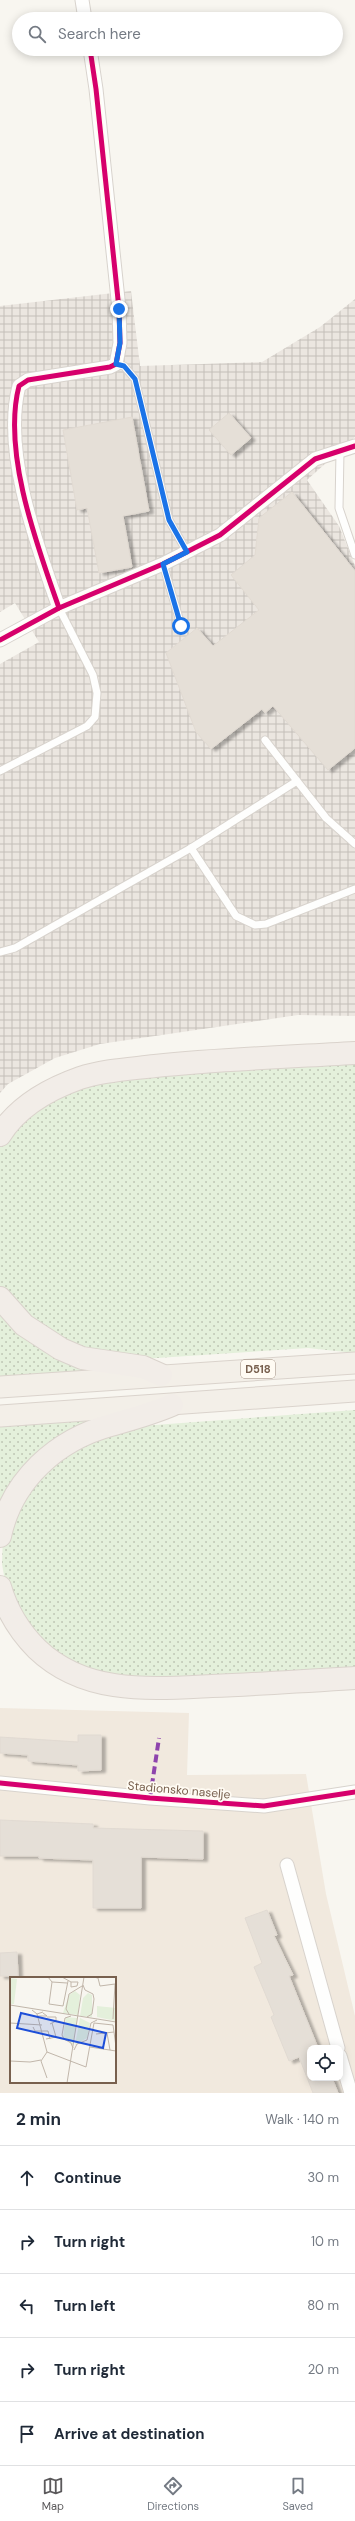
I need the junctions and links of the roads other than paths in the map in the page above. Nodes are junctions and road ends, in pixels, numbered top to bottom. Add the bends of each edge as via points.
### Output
1 (82, 0) edge
2 (84, 12) edge
3 (91, 56) edge
4 (116, 364) junction
5 (355, 446) edge
6 (340, 451) junction
7 (187, 552) junction
8 (355, 555) edge
9 (163, 564) junction
10 (59, 608) junction
11 (181, 626) dead end
12 (0, 640) edge
13 (265, 740) dead end
14 (0, 771) edge
15 (297, 782) junction
16 (355, 844) edge
17 (191, 848) junction
18 (355, 889) edge
19 (0, 952) edge
20 (355, 1053) edge
21 (0, 1135) edge
22 (0, 1298) edge
23 (355, 1363) edge
24 (161, 1376) junction
25 (0, 1387) edge
26 (355, 1391) edge
27 (172, 1405) junction
28 (0, 1416) edge
29 (0, 1536) edge
30 (0, 1587) edge
31 (355, 1678) edge
32 (0, 1783) edge
33 (355, 1792) edge
34 (287, 1865) dead end
35 (337, 2045) edge
36 (343, 2066) edge
37 (351, 2093) edge

1 - 2 street
3 - 4 street via 119,309 120,343
4 - 7 lane via 124,366 135,379 169,520
4 - 10 street via 28,380 20,386 16,401 14,422 18,467 40,554
5 - 6 street
6 - 7 street via 315,459 220,535
6 - 8 lane via 339,508
7 - 9 street
9 - 10 street
9 - 11 lane
10 - 12 street
10 - 14 lane via 93,675 97,693 95,717 87,726
13 - 15 lane
15 - 16 lane via 326,818
15 - 17 lane
17 - 18 lane via 236,916 255,925 266,924
17 - 19 lane via 15,948
20 - 21 highway via 179,1064 106,1072 74,1081 39,1097 19,1112
22 - 24 highway via 24,1325 61,1350 82,1358 136,1365
23 - 24 main road, D518
24 - 25 main road, D518
26 - 27 main road
27 - 28 main road
27 - 29 highway via 146,1416 92,1432 62,1446 24,1480 11,1503
30 - 31 highway via 13,1620 27,1639 46,1657 83,1679 109,1685 150,1688
32 - 33 street, Stadionsko naselje via 264,1806
34 - 35 street
36 - 37 street

